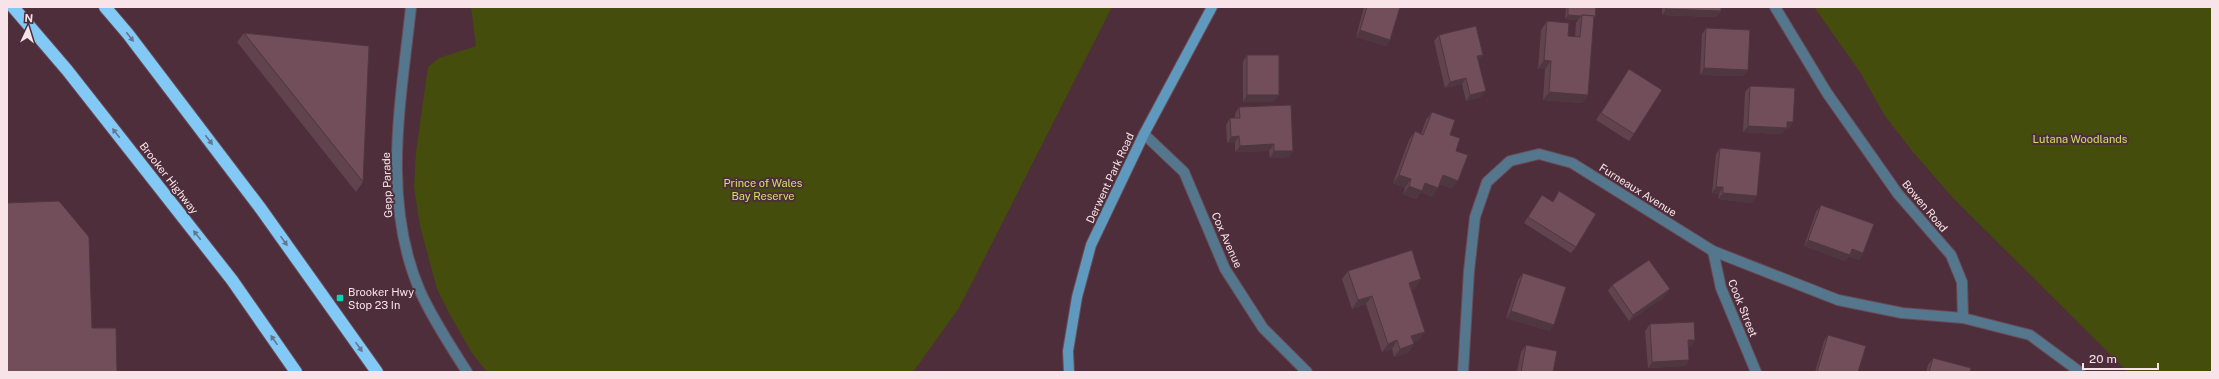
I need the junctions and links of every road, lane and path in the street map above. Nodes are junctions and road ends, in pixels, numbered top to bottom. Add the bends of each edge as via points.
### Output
1 (13, 7) edge
2 (105, 7) edge
3 (411, 7) edge
4 (1212, 7) edge
5 (1775, 7) edge
6 (1144, 134) junction
7 (1713, 251) junction
8 (1963, 318) junction
9 (296, 372) edge
10 (377, 372) edge
11 (467, 372) edge
12 (1069, 372) edge
13 (1306, 372) edge
14 (1463, 372) edge
15 (1756, 372) edge
16 (2080, 372) edge

9 -> 1 highway, Brooker Highway via 228,274 67,70
2 -> 10 highway via 261,209
3 - 11 street, Gepp Parade via 396,173 398,213 407,252 420,289 435,323
4 - 6 street, Derwent Park Road
5 - 8 street, Bowen Road via 1827,93 1894,188 1951,255 1962,282
6 - 12 street, Derwent Park Road via 1092,245 1077,298 1068,351
6 - 13 street, Cox Avenue via 1184,172 1225,269 1263,328
7 - 8 street, Furneaux Avenue via 1838,300 1902,313
7 - 14 street, Furneaux Avenue via 1572,163 1539,154 1510,161 1487,182 1475,217
7 - 15 street, Cook Street via 1721,288
8 - 16 street via 2030,335

